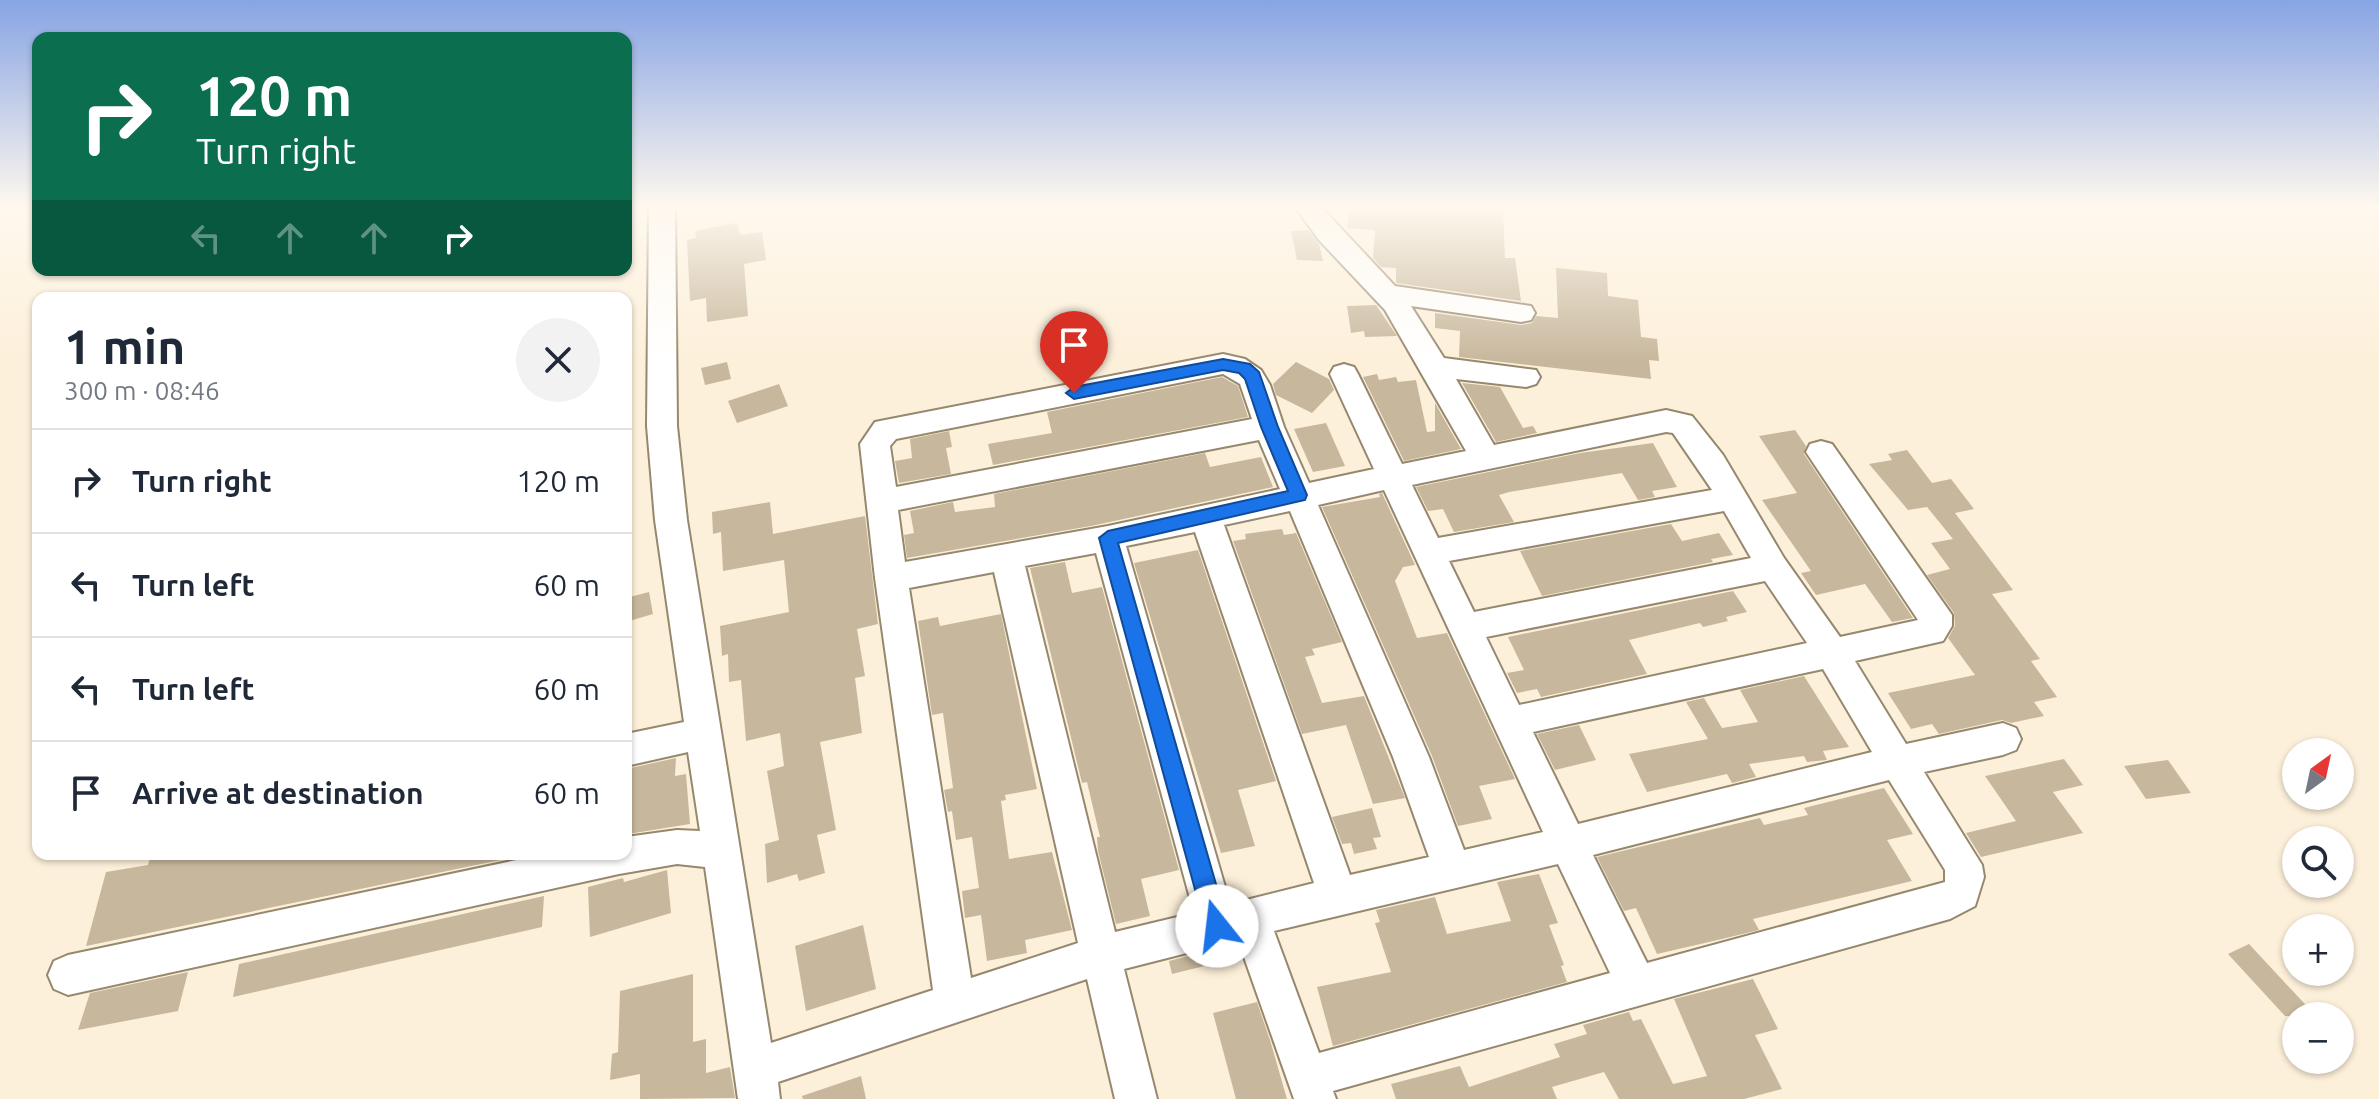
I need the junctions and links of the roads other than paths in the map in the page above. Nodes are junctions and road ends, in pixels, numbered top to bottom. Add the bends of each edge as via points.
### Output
1 (662, 259) edge
2 (1351, 259) edge
3 (1388, 294) junction
4 (1521, 313) dead end
5 (1435, 367) junction
6 (1344, 374) dead end
7 (1526, 377) dead end
8 (1269, 427) junction
9 (1821, 452) dead end
10 (1486, 458) junction
11 (1393, 477) junction
12 (1298, 495) junction
13 (1732, 498) junction
14 (883, 502) junction
15 (1205, 516) junction
16 (1108, 538) junction
17 (1429, 552) junction
18 (1007, 557) junction
19 (1773, 567) junction
20 (891, 578) junction
21 (1466, 627) junction
22 (1831, 651) junction
23 (1510, 722) junction
24 (702, 725) junction
25 (632, 730) edge
26 (2003, 739) dead end
27 (632, 748) edge
28 (1897, 762) junction
29 (1568, 844) junction
30 (722, 851) junction
31 (632, 854) edge
32 (600, 860) edge
33 (1453, 870) junction
34 (1338, 896) junction
35 (1234, 923) junction
36 (1101, 955) junction
37 (68, 975) dead end
38 (1637, 986) junction
39 (955, 1003) junction
40 (757, 1084) edge
41 (1312, 1088) edge
42 (1136, 1099) edge

1 - 24 street via 662,426
2 - 3 street
3 - 4 street
3 - 5 street
5 - 7 street
5 - 10 street
6 - 11 street
8 - 12 street
8 - 14 street
8 - 14 street via 1253,376 1244,368 1223,364 895,427 878,436 875,444
9 - 22 street via 1935,615 1931,631
10 - 11 street
10 - 13 street via 1673,421 1688,430
11 - 12 street
11 - 17 street
12 - 15 street
12 - 33 street via 1411,757
13 - 17 street
13 - 19 street
14 - 20 street
15 - 16 street
15 - 34 street
16 - 18 street
16 - 35 street
17 - 21 street
18 - 20 street
18 - 36 street
19 - 21 street
19 - 22 street
20 - 39 street
21 - 23 street
22 - 23 street
22 - 28 street
23 - 29 street
24 - 25 street
24 - 27 street
24 - 30 street
26 - 28 street
28 - 29 street
28 - 38 street via 1957,851 1965,877 1961,893 1950,901
29 - 33 street
29 - 38 street
30 - 31 street via 677,847
30 - 40 street
32 - 37 street
33 - 34 street
34 - 35 street
35 - 36 street
35 - 41 street
36 - 39 street
36 - 42 street
38 - 41 street
39 - 40 street

